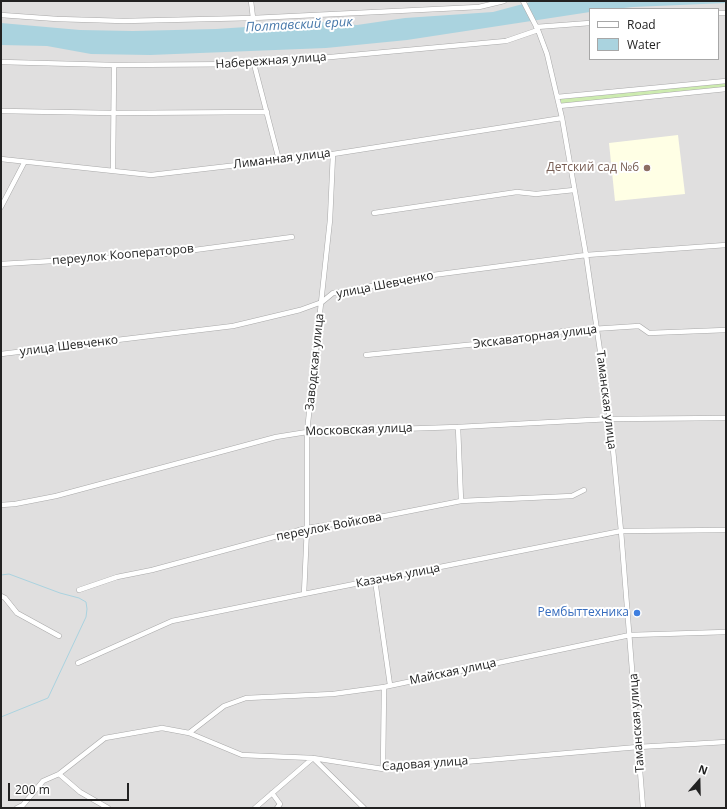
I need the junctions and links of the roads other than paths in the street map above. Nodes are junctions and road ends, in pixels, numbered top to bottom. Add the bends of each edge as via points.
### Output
1 (251, 1) edge
2 (504, 1) edge
3 (523, 1) edge
4 (1, 15) edge
5 (253, 18) junction
6 (589, 23) edge
7 (537, 29) junction
8 (1, 62) edge
9 (254, 64) junction
10 (114, 65) junction
11 (726, 81) edge
12 (726, 89) edge
13 (557, 98) junction
14 (559, 106) junction
15 (1, 111) edge
16 (267, 112) junction
17 (113, 113) junction
18 (562, 118) junction
19 (333, 154) junction
20 (1, 159) edge
21 (279, 160) junction
22 (24, 163) junction
23 (113, 171) junction
24 (574, 190) junction
25 (1, 207) edge
26 (374, 213) dead end
27 (292, 237) dead end
28 (726, 245) edge
29 (586, 255) junction
30 (1, 264) edge
31 (322, 302) junction
32 (597, 329) junction
33 (726, 330) edge
34 (1, 354) edge
35 (366, 355) dead end
36 (726, 418) edge
37 (610, 419) junction
38 (458, 427) junction
39 (308, 432) junction
40 (584, 490) dead end
41 (461, 501) junction
42 (1, 505) edge
43 (308, 528) junction
44 (726, 530) edge
45 (621, 531) junction
46 (374, 580) junction
47 (79, 590) dead end
48 (304, 594) junction
49 (1, 596) edge
50 (726, 632) edge
51 (630, 635) junction
52 (60, 636) dead end
53 (78, 663) dead end
54 (387, 686) junction
55 (189, 733) junction
56 (726, 742) edge
57 (638, 747) junction
58 (313, 758) junction
59 (383, 769) junction
60 (59, 774) junction
61 (272, 793) junction
62 (17, 808) edge
63 (108, 808) edge
64 (255, 808) edge
65 (277, 808) edge
66 (364, 808) edge
67 (644, 808) edge

1 - 5 street
2 - 5 street via 479,7
3 - 7 street, Таманская улица
4 - 5 street via 124,21
6 - 7 street, Набережная улица
7 - 9 street, Набережная улица via 506,41
7 - 13 street, Таманская улица
8 - 10 street, Набережная улица
9 - 10 street, Набережная улица
9 - 16 street
10 - 17 street
11 - 13 street
12 - 14 street
13 - 14 street, Таманская улица
14 - 18 street, Таманская улица
15 - 17 street
16 - 17 street
16 - 21 street
17 - 23 street
18 - 19 street, Лиманная улица
18 - 24 street, Таманская улица
19 - 21 street, Лиманная улица
19 - 31 street, Заводская улица
20 - 22 street, Лиманная улица
21 - 23 street, Лиманная улица via 151,175
22 - 23 street, Лиманная улица
22 - 25 street
24 - 26 street via 536,194 517,192
24 - 29 street, Таманская улица
27 - 30 street, переулок Кооператоров via 157,255
28 - 29 street, улица Шевченко
29 - 31 street, улица Шевченко via 433,275 333,293
29 - 32 street, Таманская улица
31 - 34 street, улица Шевченко via 233,326
31 - 39 street, Заводская улица
32 - 33 street, Экскаваторная улица via 639,326 649,333
32 - 35 street, Экскаваторная улица via 562,331 547,337
32 - 37 street, Таманская улица
36 - 37 street, Московская улица
37 - 38 street, Московская улица
37 - 45 street, Таманская улица
38 - 39 street, Московская улица
38 - 41 street
39 - 42 street, Московская улица via 269,439 56,496
39 - 43 street, Заводская улица
40 - 41 street, переулок Войкова via 572,496
41 - 43 street, переулок Войкова
43 - 47 street, переулок Войкова via 117,577
43 - 48 street, Заводская улица
44 - 45 street, Казачья улица
45 - 46 street, Казачья улица
45 - 51 street, Таманская улица
46 - 48 street, Казачья улица
46 - 54 street
48 - 53 street, Казачья улица via 172,621
49 - 52 street via 17,613
50 - 51 street, Майская улица
51 - 54 street, Майская улица
51 - 57 street, Таманская улица
54 - 55 street, Майская улица via 333,694 246,698 224,706
54 - 59 street
55 - 58 street, Садовая улица via 242,755
55 - 60 street, Садовая улица via 162,728 105,738
56 - 57 street, Садовая улица
57 - 59 street, Садовая улица
57 - 67 street, Таманская улица
58 - 59 street, Садовая улица
58 - 61 street
58 - 66 street
60 - 62 street via 43,781 24,805
60 - 63 street via 80,792
61 - 64 street
61 - 65 street via 280,804

